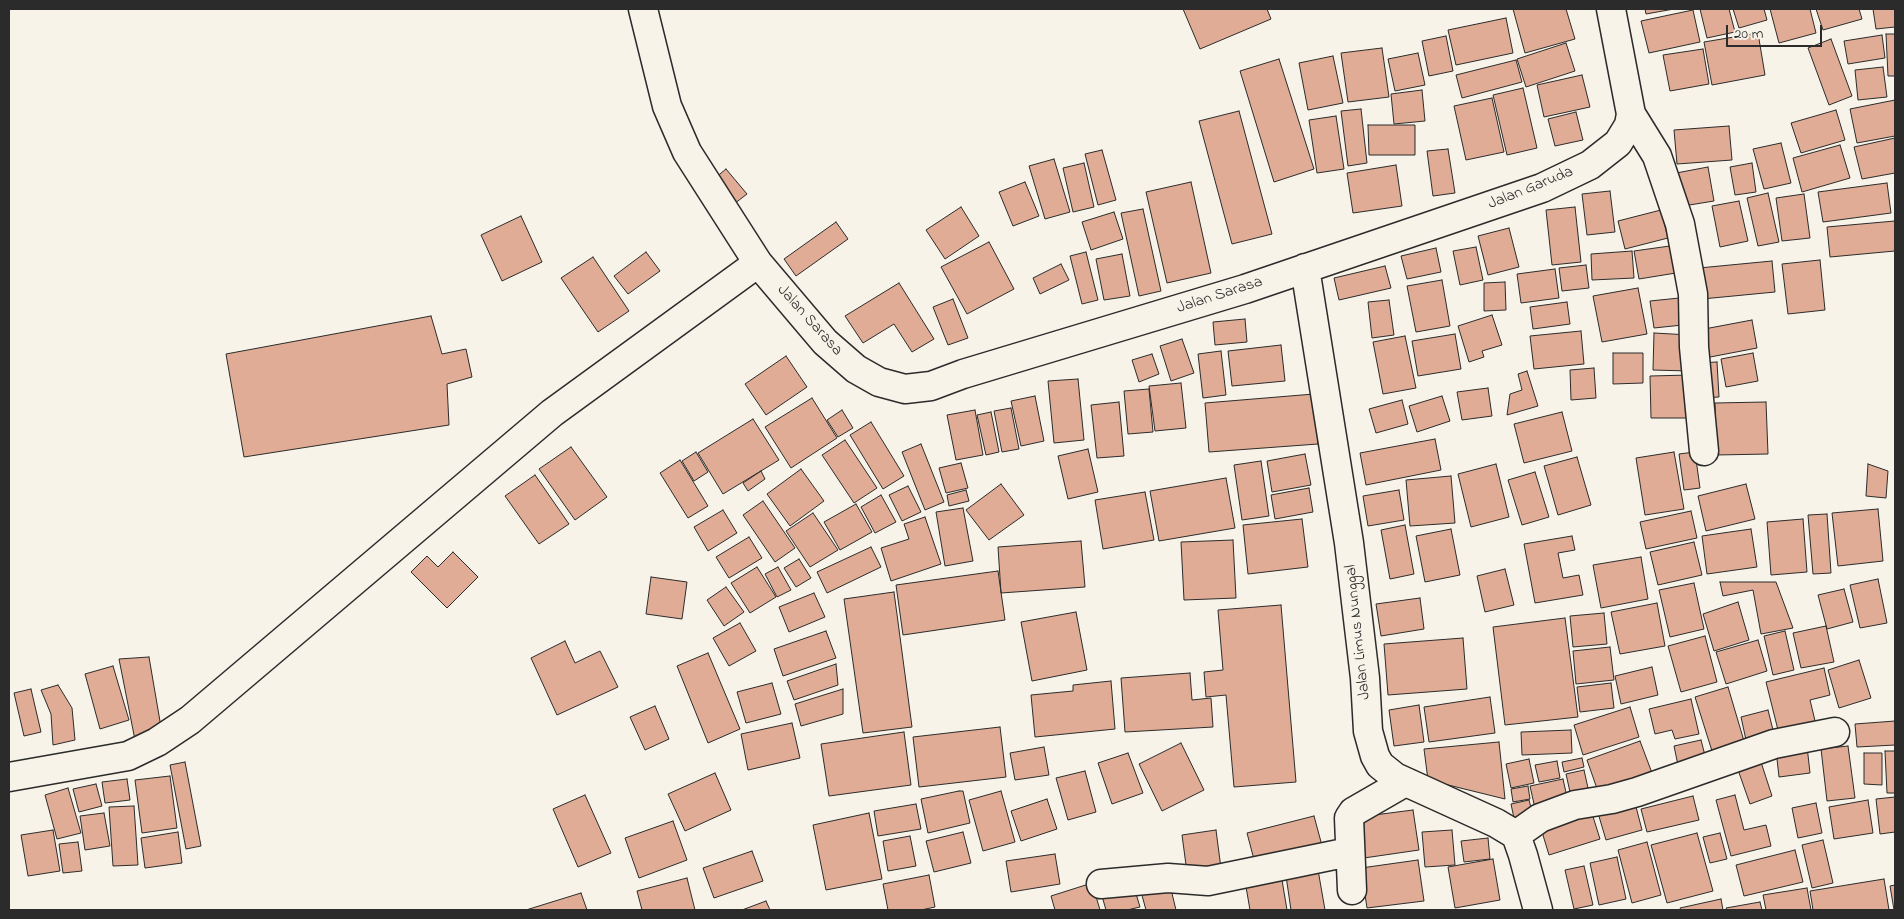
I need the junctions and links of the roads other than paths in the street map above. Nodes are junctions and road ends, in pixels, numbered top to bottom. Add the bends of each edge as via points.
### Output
1 (643, 9) edge
2 (1610, 9) edge
3 (1631, 114) junction
4 (758, 263) junction
5 (1305, 268) junction
6 (1704, 451) dead end
7 (1835, 732) dead end
8 (9, 777) edge
9 (1405, 782) junction
10 (1516, 835) junction
11 (1350, 852) junction
12 (1101, 884) dead end
13 (1352, 890) dead end
14 (1538, 910) edge

1 - 4 street, Jalan Sarasa via 667,106 687,152
2 - 3 street
3 - 5 street, Jalan Garuda via 1625,134 1607,153 1559,180
3 - 6 street via 1657,156 1680,224 1693,294 1694,347
4 - 5 street, Jalan Sarasa via 825,342 856,369 879,382 905,389 931,386 1193,306
4 - 8 street via 552,413 190,720 128,756
5 - 9 street, Jalan Limus Nunggal via 1349,543 1368,732 1380,765
7 - 10 street via 1774,744 1637,792 1575,805 1540,818
9 - 10 street, Jalan Limus Nunggal
9 - 11 street via 1353,812 1349,818
10 - 14 street
11 - 12 street via 1208,881 1168,878
11 - 13 street

